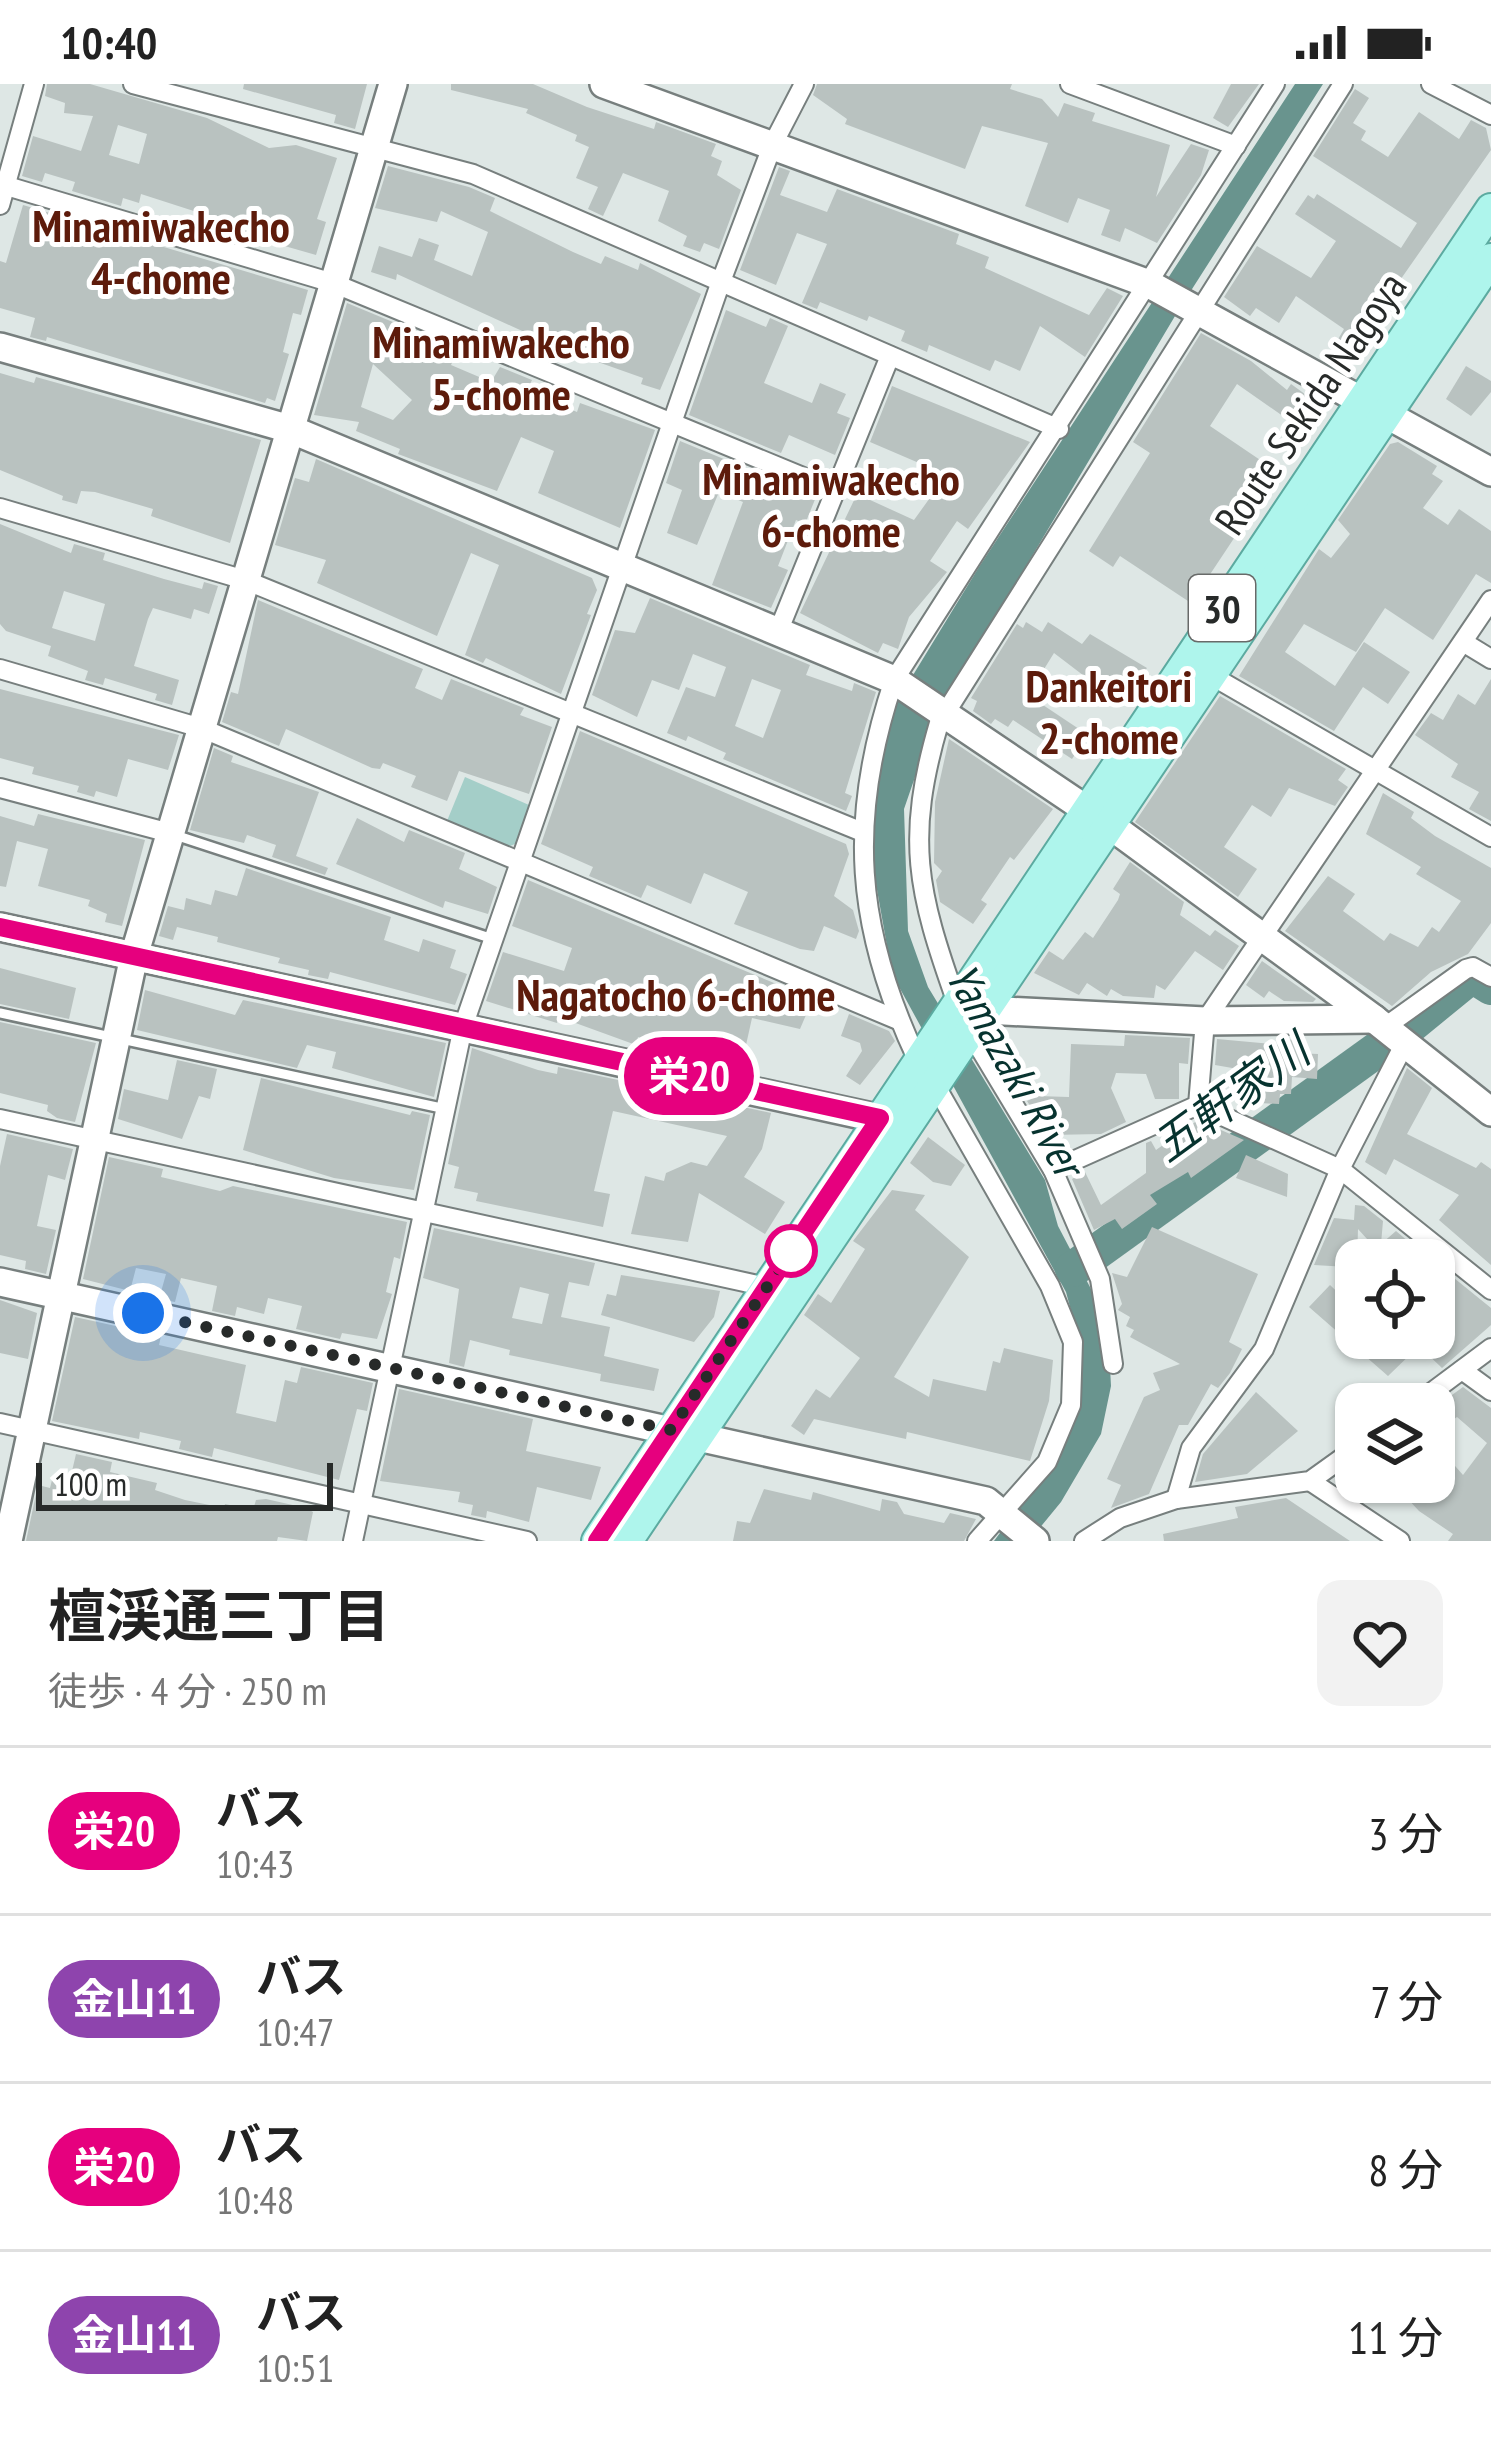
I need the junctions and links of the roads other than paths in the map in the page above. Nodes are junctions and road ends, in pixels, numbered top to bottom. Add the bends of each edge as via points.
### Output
1 (34, 84) edge
2 (133, 84) edge
3 (393, 84) edge
4 (604, 84) edge
5 (1070, 84) edge
6 (1276, 84) edge
7 (1343, 84) edge
8 (1431, 84) edge
9 (800, 85) edge
10 (1491, 115) edge
11 (773, 144) junction
12 (1236, 146) junction
13 (373, 151) junction
14 (2, 192) edge
15 (1491, 209) edge
16 (1491, 259) edge
17 (333, 283) junction
18 (720, 284) junction
19 (1149, 284) junction
20 (1197, 307) junction
21 (0, 346) edge
22 (890, 356) junction
23 (1375, 407) junction
24 (672, 422) junction
25 (290, 429) junction
26 (1059, 429) junction
27 (1491, 472) edge
28 (838, 491) junction
29 (0, 508) edge
30 (622, 567) junction
31 (245, 580) junction
32 (1491, 600) edge
33 (778, 632) junction
34 (1463, 642) junction
35 (1491, 659) edge
36 (0, 669) edge
37 (1212, 676) junction
38 (899, 683) junction
39 (572, 712) junction
40 (943, 713) junction
41 (201, 728) junction
42 (1376, 770) junction
43 (0, 788) edge
44 (1099, 818) junction
45 (860, 831) junction
46 (170, 833) junction
47 (1491, 837) edge
48 (521, 860) junction
49 (0, 926) edge
50 (494, 939) junction
51 (1261, 941) junction
52 (134, 956) junction
53 (1491, 977) edge
54 (0, 1013) edge
55 (967, 1013) junction
56 (898, 1020) junction
57 (1205, 1021) junction
58 (464, 1027) junction
59 (1388, 1030) junction
60 (116, 1037) junction
61 (926, 1072) junction
62 (1198, 1105) junction
63 (446, 1108) junction
64 (1491, 1112) edge
65 (0, 1119) edge
66 (893, 1121) junction
67 (94, 1139) junction
68 (1340, 1169) junction
69 (1053, 1170) junction
70 (425, 1211) junction
71 (0, 1282) edge
72 (767, 1287) junction
73 (1491, 1290) edge
74 (60, 1295) junction
75 (1491, 1348) edge
76 (1113, 1364) dead end
77 (391, 1367) junction
78 (1462, 1370) junction
79 (1444, 1383) edge
80 (1491, 1391) edge
81 (0, 1423) edge
82 (32, 1430) junction
83 (685, 1433) junction
84 (1335, 1463) edge
85 (1310, 1481) junction
86 (1176, 1499) junction
87 (361, 1504) junction
88 (1002, 1515) junction
89 (8, 1541) edge
90 (353, 1541) edge
91 (526, 1541) edge
92 (597, 1541) edge
93 (628, 1541) edge
94 (977, 1541) edge
95 (1035, 1541) edge
96 (1084, 1541) edge
97 (1400, 1541) edge

1 - 14 street
2 - 13 street
3 - 13 street
4 - 11 street
5 - 12 street
6 - 12 street
7 - 20 street
8 - 10 street
9 - 11 street
11 - 18 street
11 - 19 street
12 - 19 street
13 - 17 street
13 - 18 street via 473,174
14 - 17 street
15 - 23 main road, Route Sekida Nagoya / 30
16 - 23 main road, Route Sekida Nagoya / 30
17 - 24 street
17 - 25 street
18 - 22 street
18 - 24 street
19 - 20 street
19 - 26 street
20 - 23 street
20 - 40 street
21 - 25 street
22 - 26 street
22 - 28 street
23 - 27 street
23 - 37 main road, Route Sekida Nagoya / 30
23 - 44 main road, Route Sekida Nagoya / 30
24 - 28 street
24 - 30 street
25 - 30 street
25 - 31 street
26 - 38 street
28 - 33 street
29 - 31 street
30 - 33 street
30 - 39 street
31 - 39 street
31 - 41 street
32 - 34 street
33 - 38 street
34 - 35 street
34 - 42 street
36 - 41 street
37 - 42 street
37 - 44 main road, Route Sekida Nagoya / 30
38 - 40 street
38 - 45 street via 872,746
39 - 45 street
39 - 48 street
40 - 44 street
40 - 55 street via 924,772 915,850 926,916
41 - 46 street
41 - 48 street
42 - 47 street
42 - 51 street
43 - 46 street
44 - 51 street
44 - 55 main road, Route Sekida Nagoya / 30
45 - 56 street via 869,933
46 - 50 lane
46 - 52 street
48 - 50 street
48 - 56 street
49 - 52 street
50 - 58 street
51 - 57 street
51 - 59 street
52 - 58 street
52 - 60 street
53 - 59 street via 1466,969
54 - 60 lane
55 - 57 street
55 - 61 main road, Route Sekida Nagoya / 30
55 - 69 street
56 - 61 street
57 - 59 street
57 - 62 street
58 - 63 street
58 - 66 street
59 - 64 street
59 - 68 street
60 - 63 lane
60 - 67 street
61 - 66 main road, Route Sekida Nagoya / 30
61 - 88 street via 1050,1286 1073,1342 1071,1405 1047,1462
62 - 68 street
62 - 69 street
63 - 70 street
65 - 67 street
66 - 72 main road, Route Sekida Nagoya / 30
66 - 83 main road, Route Sekida Nagoya / 30
67 - 70 street
67 - 74 street
68 - 73 street
68 - 86 street via 1264,1349 1191,1448
69 - 76 street via 1100,1280
70 - 72 street
70 - 77 street
71 - 74 street
72 - 83 main road, Route Sekida Nagoya / 30
74 - 77 street
74 - 82 street
75 - 78 street
77 - 83 street
77 - 87 street
78 - 79 street
78 - 80 street
81 - 82 street
82 - 87 street
82 - 89 street
83 - 88 street via 986,1501
83 - 92 main road, Route Sekida Nagoya / 30
83 - 93 main road, Route Sekida Nagoya / 30
84 - 85 street
85 - 86 street
85 - 97 street
86 - 96 street
87 - 90 street
87 - 91 street
88 - 94 street
88 - 95 street

